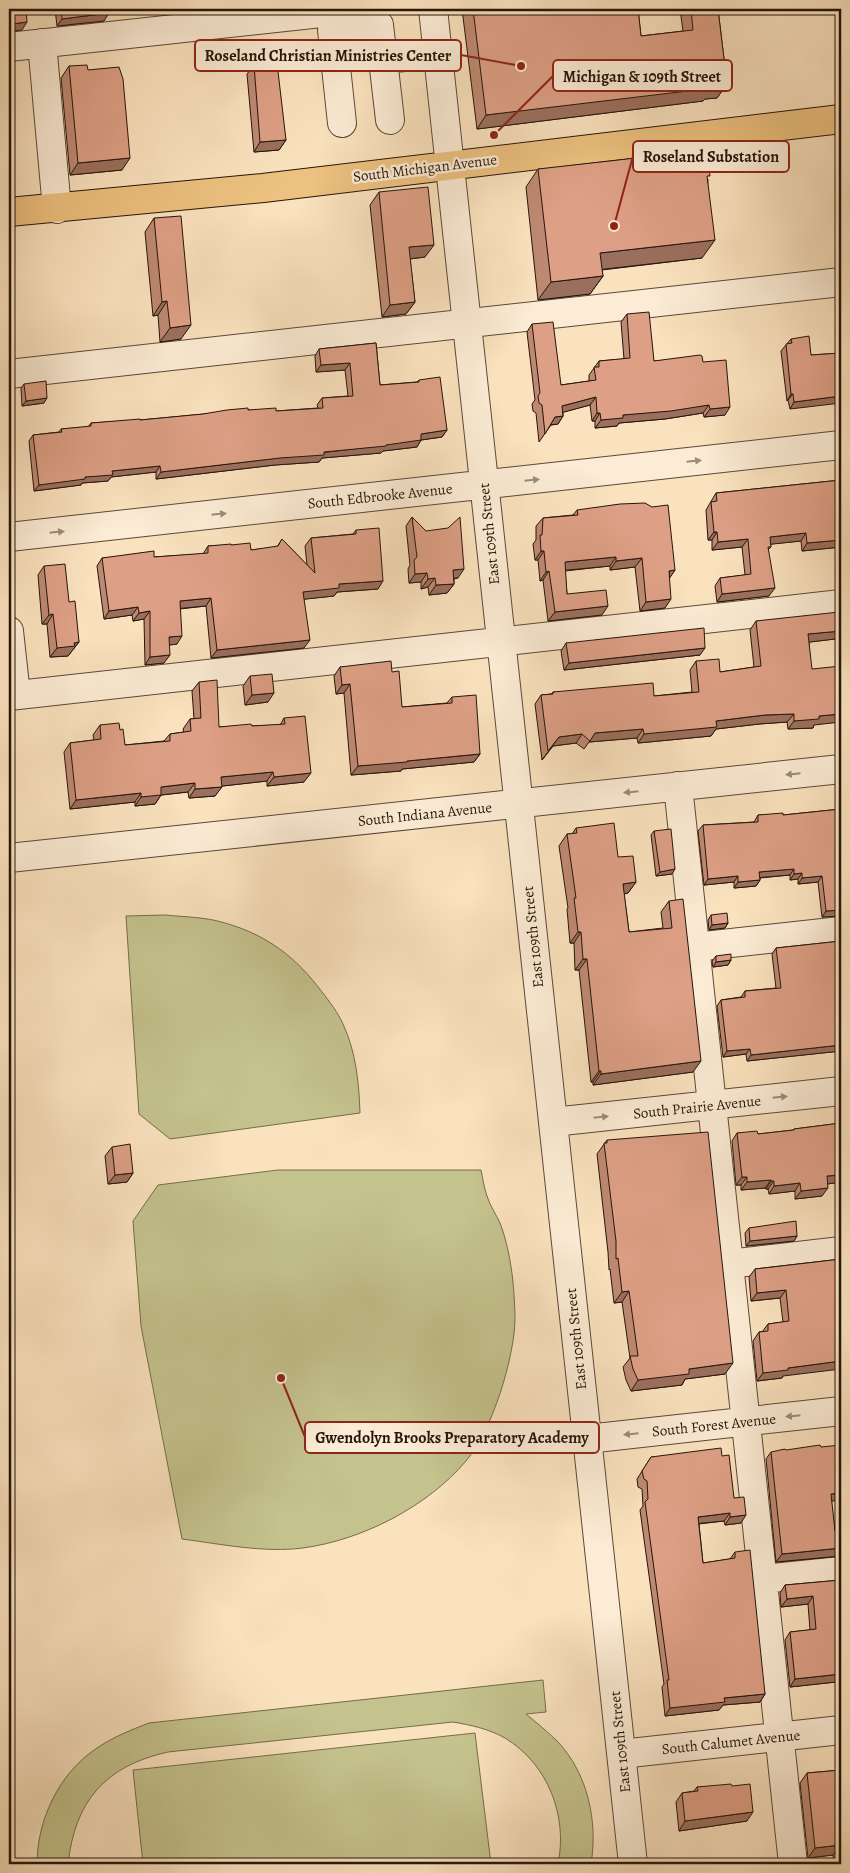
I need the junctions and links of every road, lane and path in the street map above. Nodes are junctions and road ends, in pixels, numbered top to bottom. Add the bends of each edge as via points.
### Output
1 (358, 9) edge
2 (433, 9) edge
3 (42, 43) junction
4 (9, 47) edge
5 (438, 54) junction
6 (383, 59) junction
7 (841, 119) edge
8 (390, 120) dead end
9 (342, 123) dead end
10 (450, 165) junction
11 (57, 208) junction
12 (9, 212) edge
13 (841, 282) edge
14 (467, 323) junction
15 (9, 374) edge
16 (841, 445) edge
17 (484, 485) junction
18 (9, 537) edge
19 (841, 604) edge
20 (9, 631) edge
21 (501, 642) junction
22 (12, 696) edge
23 (841, 769) edge
24 (678, 786) junction
25 (518, 804) junction
26 (9, 858) edge
27 (841, 931) edge
28 (695, 947) junction
29 (841, 1091) edge
30 (712, 1105) junction
31 (553, 1122) junction
32 (841, 1252) edge
33 (729, 1264) junction
34 (841, 1411) edge
35 (746, 1422) junction
36 (587, 1439) junction
37 (841, 1571) edge
38 (762, 1579) junction
39 (841, 1730) edge
40 (779, 1737) junction
41 (621, 1754) junction
42 (633, 1864) edge
43 (793, 1864) edge

1 - 3 street
2 - 5 street, East 109th Street
3 - 4 street
3 - 11 street
5 - 6 street
5 - 10 street, East 109th Street
6 - 8 street
6 - 9 street via 379,25 332,30
7 - 10 main road, South Michigan Avenue
10 - 11 main road, South Michigan Avenue via 263,188
10 - 14 street, East 109th Street
11 - 12 main road, South Michigan Avenue
13 - 14 street
14 - 15 street
14 - 17 street, East 109th Street
17 -> 16 street, South Edbrooke Avenue
18 -> 17 street, South Edbrooke Avenue
17 - 21 street, East 109th Street
19 - 21 street
20 - 22 street
21 - 22 street
21 - 25 street, East 109th Street
23 -> 24 street, South Indiana Avenue
24 -> 25 street, South Indiana Avenue
24 - 28 street
25 - 26 street, South Indiana Avenue
25 - 31 street, East 109th Street
27 - 28 street
28 - 30 street
30 -> 29 street, South Prairie Avenue
31 -> 30 street, South Prairie Avenue
30 - 33 street
31 - 36 street, East 109th Street
32 - 33 street
33 - 35 street
34 -> 35 street, South Forest Avenue
35 -> 36 street, South Forest Avenue
35 - 38 street
36 - 41 street, East 109th Street
37 - 38 street
38 - 40 street
39 - 40 street, South Calumet Avenue
40 - 41 street, South Calumet Avenue
40 - 43 street
41 - 42 street, East 109th Street

